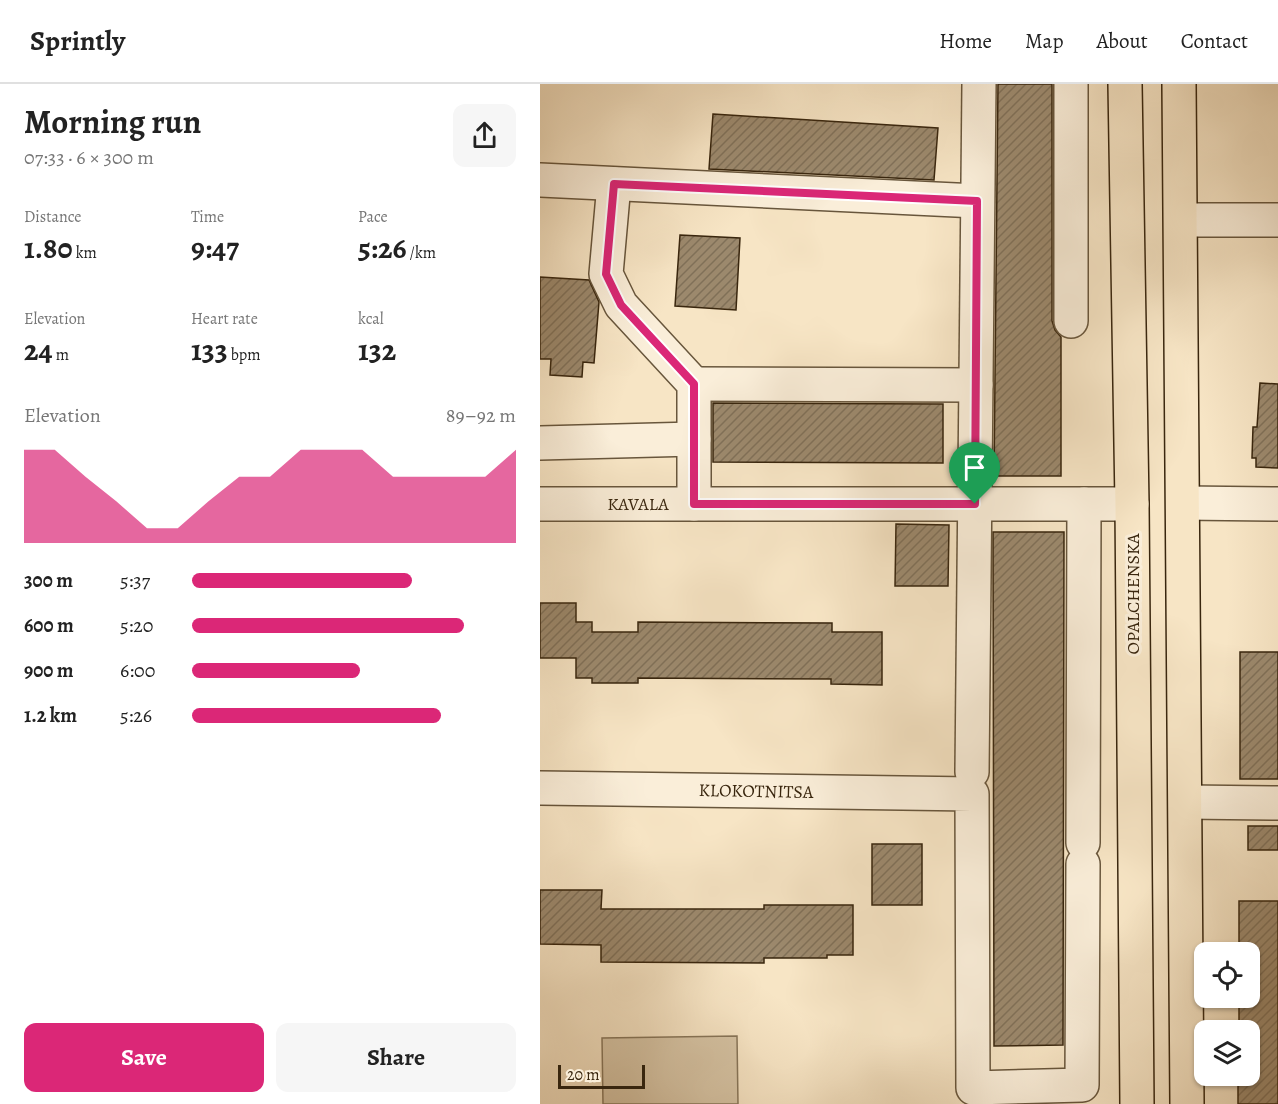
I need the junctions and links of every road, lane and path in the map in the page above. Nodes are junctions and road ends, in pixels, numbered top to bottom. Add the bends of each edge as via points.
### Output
1 (979, 84) edge
2 (1071, 84) edge
3 (1125, 84) edge
4 (1179, 84) edge
5 (540, 180) edge
6 (614, 184) junction
7 (977, 201) junction
8 (1181, 220) junction
9 (1278, 220) edge
10 (1071, 321) dead end
11 (694, 384) junction
12 (976, 385) junction
13 (694, 439) junction
14 (540, 443) edge
15 (1183, 503) junction
16 (540, 504) edge
17 (694, 504) junction
18 (975, 504) junction
19 (1084, 504) junction
20 (1132, 504) junction
21 (1278, 504) edge
22 (972, 783) junction
23 (540, 788) edge
24 (1186, 802) junction
25 (1278, 803) edge
26 (1137, 1104) edge
27 (1187, 1104) edge

1 - 7 street
2 - 10 street
3 - 20 main road, OPALCHENSKA
4 - 8 main road
5 - 6 street
6 - 7 street
6 - 11 street via 606,274 621,305
7 - 12 street
8 - 9 street
8 - 15 main road
11 - 12 street
11 - 13 street
12 - 18 street
13 - 14 street
13 - 17 street
15 - 21 street
15 - 24 main road
16 - 17 street, KAVALA
17 - 18 street, KAVALA
18 - 19 street, KAVALA
18 - 22 street
19 - 20 street, KAVALA
19 - 22 street via 1082,1085 973,1088
20 - 26 main road, OPALCHENSKA
22 - 23 street, KLOKOTNITSA
24 - 25 street
24 - 27 main road

